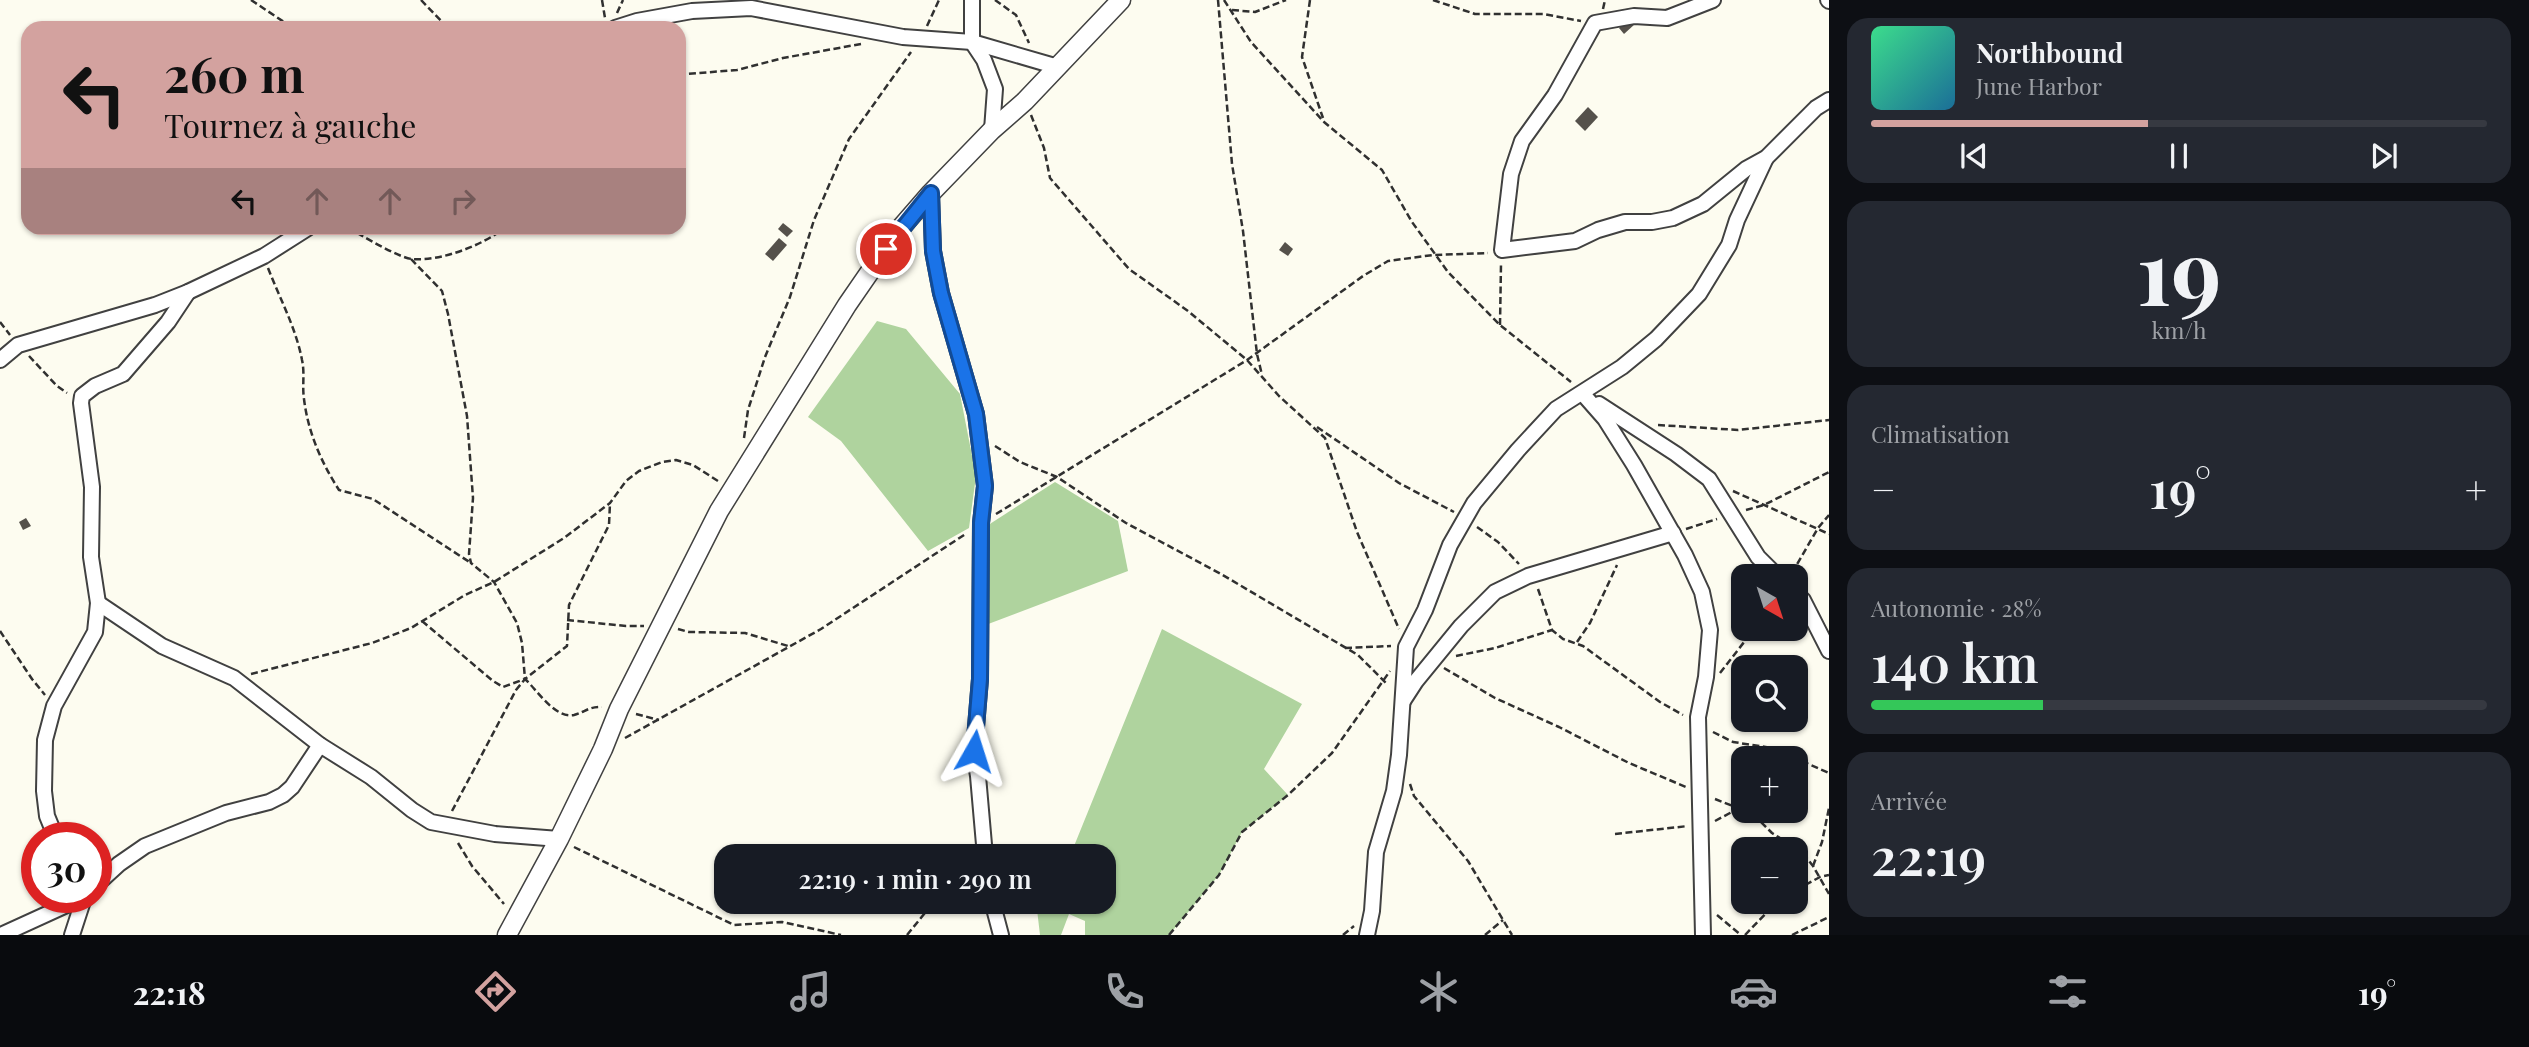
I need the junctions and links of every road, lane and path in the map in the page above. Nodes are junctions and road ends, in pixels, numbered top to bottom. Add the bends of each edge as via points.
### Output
1 (251, 0) edge
2 (421, 0) edge
3 (603, 0) edge
4 (939, 0) edge
5 (972, 0) edge
6 (995, 0) edge
7 (1121, 0) edge
8 (1218, 0) edge
9 (1224, 0) edge
10 (1286, 0) edge
11 (1310, 0) edge
12 (1433, 0) edge
13 (1713, 0) edge
14 (1230, 9) junction
15 (283, 21) edge
16 (441, 21) edge
17 (605, 21) edge
18 (637, 21) edge
19 (1595, 23) junction
20 (920, 38) junction
21 (972, 42) junction
22 (863, 44) dead end
23 (1035, 58) junction
24 (1058, 67) junction
25 (686, 74) edge
26 (1829, 100) edge
27 (1025, 101) junction
28 (1324, 122) junction
29 (992, 130) junction
30 (1766, 158) junction
31 (931, 193) junction
32 (297, 235) edge
33 (362, 235) edge
34 (495, 235) edge
35 (1502, 250) junction
36 (1433, 255) junction
37 (264, 256) junction
38 (411, 259) junction
39 (188, 292) junction
40 (1500, 325) junction
41 (18, 345) junction
42 (1257, 354) junction
43 (0, 360) edge
44 (1247, 360) junction
45 (1263, 378) junction
46 (1583, 394) junction
47 (81, 403) junction
48 (1829, 419) edge
49 (1312, 423) junction
50 (1657, 425) dead end
51 (979, 436) junction
52 (743, 449) dead end
53 (1829, 472) edge
54 (1057, 477) junction
55 (1709, 479) junction
56 (731, 489) junction
57 (610, 503) junction
58 (1764, 505) junction
59 (1829, 514) edge
60 (1731, 515) junction
61 (1465, 518) junction
62 (981, 523) junction
63 (1818, 528) junction
64 (1673, 533) junction
65 (1829, 534) edge
66 (1625, 549) junction
67 (471, 564) junction
68 (1765, 564) edge
69 (1797, 564) edge
70 (1528, 576) junction
71 (494, 582) junction
72 (98, 603) junction
73 (1808, 610) edge
74 (421, 620) junction
75 (1552, 630) junction
76 (0, 631) edge
77 (1745, 641) edge
78 (1576, 643) junction
79 (1406, 647) junction
80 (1345, 648) junction
81 (1829, 650) edge
82 (1432, 661) junction
83 (1392, 668) dead end
84 (1720, 674) dead end
85 (234, 678) junction
86 (525, 679) junction
87 (1384, 679) junction
88 (54, 706) junction
89 (1401, 706) junction
90 (619, 709) junction
91 (659, 720) junction
92 (1698, 724) junction
93 (320, 745) junction
94 (1759, 746) edge
95 (603, 749) junction
96 (1399, 755) junction
97 (1808, 764) edge
98 (1829, 773) edge
99 (1700, 793) junction
100 (1731, 805) edge
101 (1829, 808) edge
102 (1731, 814) edge
103 (49, 822) edge
104 (1762, 823) edge
105 (1700, 825) junction
106 (449, 827) junction
107 (1615, 834) dead end
108 (559, 839) junction
109 (984, 844) edge
110 (1813, 866) junction
111 (112, 870) edge
112 (1829, 875) edge
113 (1820, 877) junction
114 (1808, 884) edge
115 (1829, 894) edge
116 (1703, 904) junction
117 (50, 913) edge
118 (79, 913) edge
119 (924, 914) edge
120 (995, 914) edge
121 (1764, 914) edge
122 (1829, 917) edge
123 (516, 919) junction
124 (1503, 920) junction
125 (1, 935) edge
126 (72, 935) edge
127 (507, 935) edge
128 (841, 935) edge
129 (907, 935) edge
130 (1001, 935) edge
131 (1169, 935) edge
132 (1367, 935) edge
133 (1485, 935) edge
134 (1512, 935) edge
135 (1703, 935) edge
136 (1743, 935) edge
137 (1792, 935) edge

1 - 15 path
2 - 16 path
3 - 17 path
4 - 20 path
5 - 21 street
6 - 23 path via 1016,15
7 - 24 street
8 - 42 path via 1232,164
9 - 14 path
10 - 14 path via 1255,12
11 - 28 path via 1302,57
12 - 19 path via 1475,14 1543,14
13 - 19 street via 1667,18 1634,16
14 - 28 path via 1251,41
18 - 20 street via 734,7
19 - 35 street via 1555,96 1522,142 1511,174
20 - 21 street
20 - 52 path via 849,139 814,220 748,410
21 - 23 street
21 - 29 street via 995,89
22 - 25 path via 737,70
23 - 24 street
24 - 27 street
26 - 30 street
27 - 29 street
27 - 44 path via 1051,178 1129,269
28 - 36 path via 1382,170
29 - 31 street
30 - 35 street via 1703,204 1673,218 1625,222 1575,241
30 - 46 street via 1729,245 1699,294 1656,339
31 - 51 street via 933,251 941,293
31 - 56 street via 898,231 847,305
32 - 37 street
33 - 38 path
34 - 38 path via 443,256
35 - 36 path
35 - 40 path
36 - 40 path
36 - 42 path via 1388,261
37 - 39 street
37 - 67 path via 303,362 304,399 319,458 339,490 373,499
38 - 67 path via 442,291 448,314 467,416 474,498
39 - 41 street
39 - 47 street via 123,374 88,390
40 - 46 path
41 - 43 street
41 - 47 path via 57,386
42 - 44 path
42 - 45 path
44 - 45 path
44 - 54 path
45 - 49 path
46 - 55 street
46 - 61 street via 1556,409
46 - 64 street via 1605,419
47 - 72 street via 92,487 91,557
48 - 50 path via 1738,430
49 - 61 path via 1399,483
49 - 79 path via 1325,438 1357,532
51 - 54 path via 1020,462
51 - 62 street via 985,486
53 - 58 path
54 - 62 path
54 - 80 path via 1126,523
55 - 58 path
55 - 60 street
56 - 57 path via 692,465 662,461 626,481
56 - 90 street
57 - 71 path
57 - 86 path via 609,525 569,605 567,646
58 - 60 path
58 - 63 path
59 - 63 path
60 - 64 path
60 - 68 street
61 - 70 path via 1498,542
61 - 79 street
62 - 91 path via 821,629
62 - 109 street via 980,679 974,751
63 - 65 path
63 - 69 path
64 - 66 street
64 - 92 street via 1702,592 1710,630
66 - 70 street
66 - 78 path
67 - 71 path
70 - 75 path via 1538,589
70 - 82 street via 1495,592
71 - 74 path
71 - 86 path via 517,623
72 - 85 street via 162,646
72 - 88 street via 95,632
73 - 81 street
74 - 85 path via 372,643
74 - 86 path via 503,687
75 - 78 path
75 - 82 path
76 - 88 path
77 - 84 path
78 - 92 path
79 - 80 path
79 - 89 street
80 - 87 path
82 - 89 street
82 - 99 path via 1495,698
83 - 87 path
85 - 93 street
86 - 90 path via 557,712 572,716 593,706
86 - 106 path via 454,806
87 - 89 path
87 - 131 path via 1332,753 1242,832 1219,875
88 - 103 street via 45,740 44,791
89 - 96 street
90 - 91 path
90 - 95 street
91 - 95 path
92 - 94 path via 1733,742
92 - 99 street
93 - 106 street via 389,789 420,816
93 - 111 street via 283,795 145,846
95 - 108 street
96 - 124 path via 1415,796 1468,861
96 - 132 street via 1377,852
97 - 98 path
99 - 100 path
99 - 105 street
101 - 110 path
102 - 105 path
104 - 110 path via 1802,852
105 - 107 path
105 - 116 street
106 - 108 street
106 - 123 path via 472,866
108 - 123 street
108 - 128 path via 734,925 782,922
110 - 113 path
112 - 113 path
113 - 114 path
113 - 115 path
116 - 135 street
116 - 136 path
117 - 125 street
118 - 126 street
119 - 129 path
120 - 130 street
121 - 136 path
122 - 137 path
123 - 127 street
124 - 133 path
124 - 134 path

